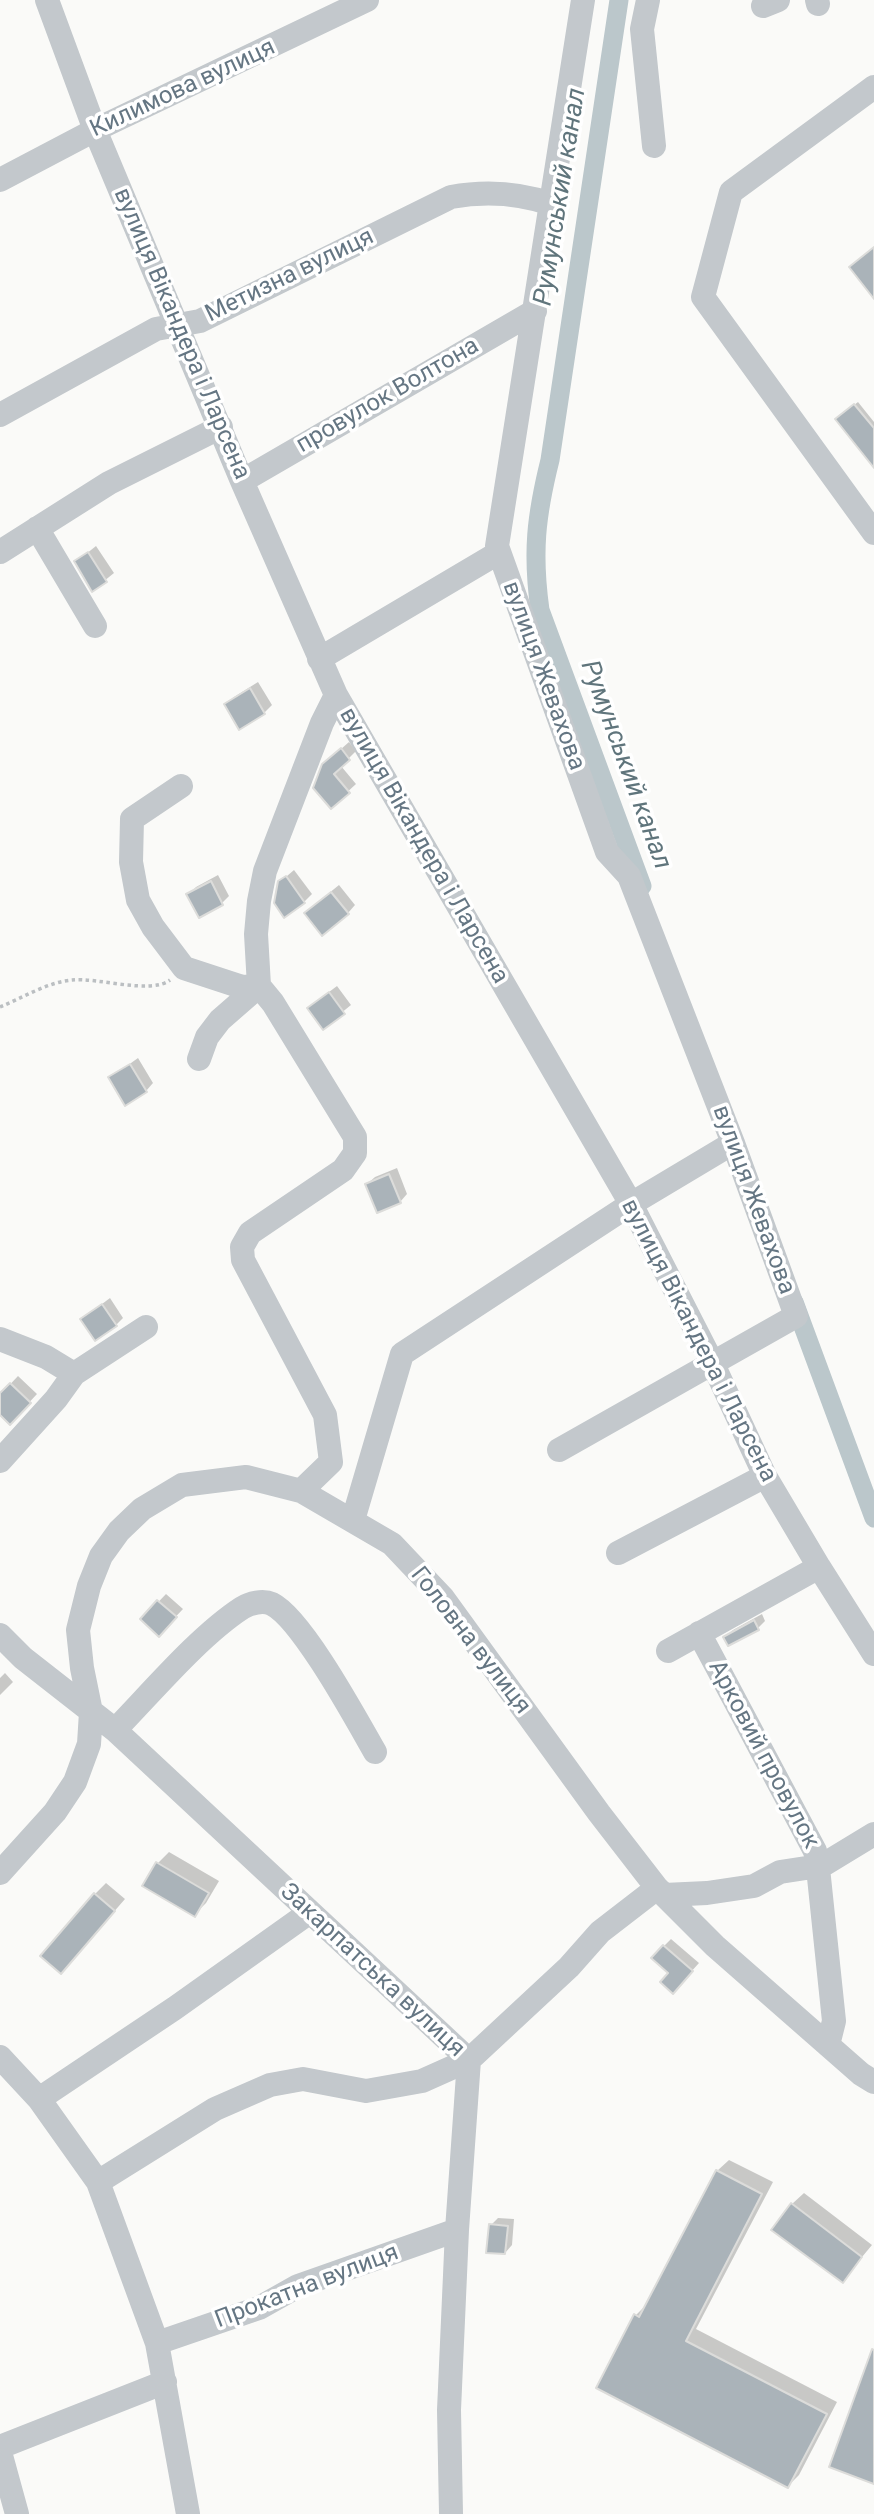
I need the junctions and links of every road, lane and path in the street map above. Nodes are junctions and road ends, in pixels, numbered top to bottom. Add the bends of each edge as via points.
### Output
1 (47, 0) edge
2 (367, 0) edge
3 (583, 0) edge
4 (648, 0) edge
5 (874, 87) edge
6 (95, 130) junction
7 (654, 146) dead end
8 (0, 180) edge
9 (551, 204) junction
10 (535, 311) junction
11 (177, 324) junction
12 (0, 415) edge
13 (221, 427) junction
14 (242, 481) junction
15 (37, 528) junction
16 (874, 533) edge
17 (0, 552) edge
18 (498, 553) junction
19 (95, 626) dead end
20 (319, 659) junction
21 (335, 695) junction
22 (181, 786) dead end
23 (184, 968) junction
24 (259, 986) junction
25 (0, 1007) edge
26 (199, 1059) dead end
27 (733, 1143) junction
28 (631, 1204) junction
29 (146, 1327) dead end
30 (0, 1339) edge
31 (713, 1364) junction
32 (74, 1374) junction
33 (559, 1450) dead end
34 (0, 1461) edge
35 (765, 1476) junction
36 (301, 1491) junction
37 (353, 1520) junction
38 (618, 1553) dead end
39 (819, 1567) junction
40 (699, 1633) junction
41 (0, 1635) edge
42 (668, 1651) dead end
43 (874, 1654) edge
44 (91, 1712) junction
45 (115, 1730) junction
46 (376, 1752) dead end
47 (874, 1834) edge
48 (818, 1868) junction
49 (0, 1872) edge
50 (661, 1892) junction
51 (310, 1912) junction
52 (828, 2045) junction
53 (0, 2057) edge
54 (469, 2060) junction
55 (874, 2082) edge
56 (38, 2099) junction
57 (98, 2182) junction
58 (457, 2230) junction
59 (157, 2343) junction
60 (165, 2382) junction
61 (0, 2447) edge
62 (0, 2452) edge
63 (17, 2514) edge
64 (188, 2514) edge
65 (451, 2514) edge

1 - 6 street, вулиця Вікандера і Ларсена
2 - 6 street, Килимова вулиця
3 - 9 street, вулиця Жевахова
4 - 7 street via 642,29
5 - 16 street via 731,192 703,297
6 - 8 street, Килимова вулиця
6 - 11 street, вулиця Вікандера і Ларсена
9 - 10 street, вулиця Жевахова
9 - 11 street, Метизна вулиця via 526,196 451,197 200,321
10 - 14 street, провулок Волтона
10 - 18 street, вулиця Жевахова
11 - 12 street, Метизна вулиця via 156,329
11 - 13 street, вулиця Вікандера і Ларсена
13 - 14 street, вулиця Вікандера і Ларсена
13 - 15 street via 109,483
14 - 20 street, вулиця Вікандера і Ларсена
15 - 17 street
15 - 19 street
18 - 20 street
18 - 27 street, вулиця Жевахова via 607,852 629,876
20 - 21 street, вулиця Вікандера і Ларсена
21 - 24 street via 265,871 256,934
21 - 28 street, вулиця Вікандера і Ларсена
22 - 23 street via 132,818 131,862 138,900
23 - 24 street via 243,987
23 - 25 path via 166,983 145,986 72,980 53,984
24 - 26 street via 206,1037
24 - 36 street via 355,1137 355,1153 343,1171 250,1233 242,1247 243,1261 325,1415 331,1462
27 - 28 street
27 - 31 street, вулиця Жевахова via 796,1316
28 - 31 street, вулиця Вікандера і Ларсена
28 - 37 street via 402,1354
29 - 32 street
30 - 32 street
31 - 33 street
31 - 35 street, вулиця Вікандера і Ларсена
32 - 34 street
35 - 38 street
35 - 39 street, вулиця Вікандера і Ларсена
36 - 37 street, Головна вулиця
36 - 44 street, Головна вулиця via 246,1477 182,1485 142,1509 119,1531 101,1556 78,1630
37 - 50 street, Головна вулиця via 392,1544 443,1598
39 - 40 street
39 - 43 street, вулиця Вікандера і Ларсена
40 - 42 street
40 - 48 street, Арковий провулок via 815,1851
41 - 44 street, Закарпатська вулиця
44 - 45 street, Закарпатська вулиця
44 - 49 street, Головна вулиця via 89,1744 75,1782 55,1812
45 - 46 street via 203,1640 243,1607 259,1602 272,1604 291,1619
45 - 51 street, Закарпатська вулиця
47 - 48 street
48 - 50 street via 780,1872 754,1886 707,1893
48 - 52 street, Арковий провулок via 834,2021
50 - 52 street, Головна вулиця
50 - 54 street via 600,1932
51 - 54 street, Закарпатська вулиця
51 - 56 street
52 - 55 street, Головна вулиця
53 - 56 street
54 - 57 street via 422,2081 366,2091 303,2079 270,2085 215,2109
54 - 58 street, Закарпатська вулиця
56 - 57 street
57 - 59 street
58 - 59 street, Прокатна вулиця via 298,2286 259,2308
58 - 65 street, Закарпатська вулиця via 449,2410
59 - 60 street
60 - 61 street
60 - 64 street
62 - 63 street

